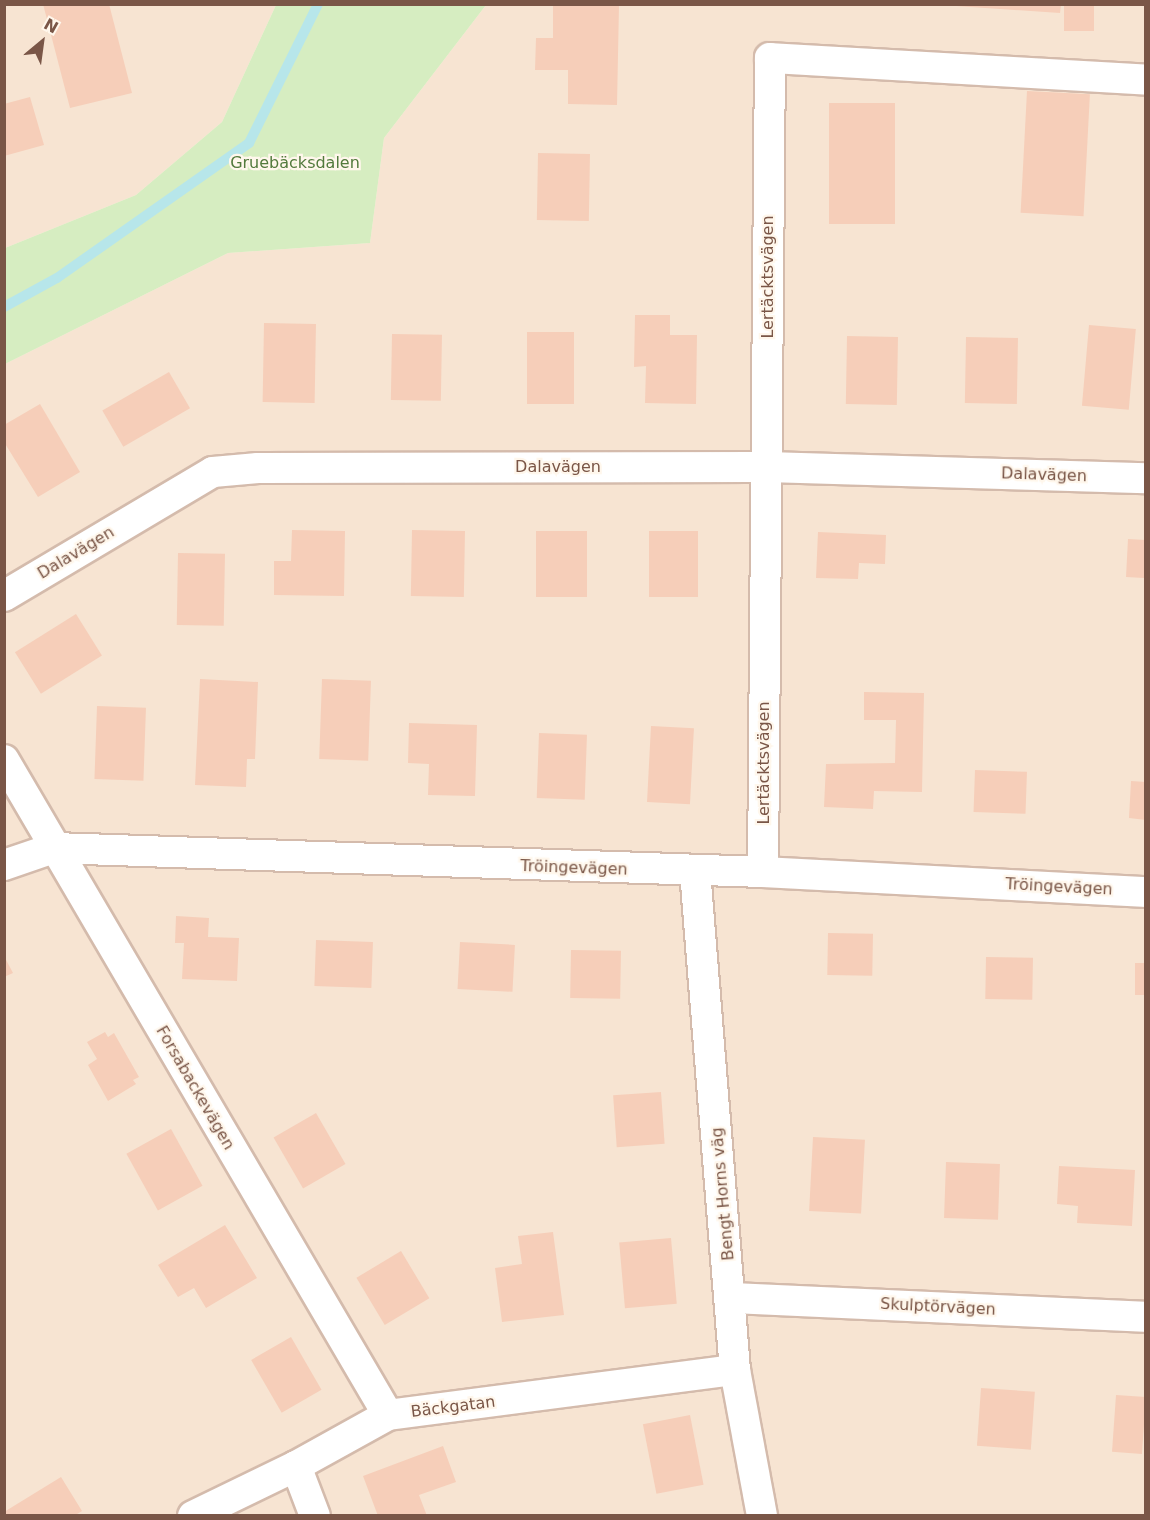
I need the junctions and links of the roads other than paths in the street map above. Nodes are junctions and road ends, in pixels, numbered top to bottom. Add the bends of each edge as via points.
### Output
1 (1146, 80) edge
2 (766, 467) junction
3 (1146, 478) edge
4 (4, 596) edge
5 (4, 759) edge
6 (54, 848) junction
7 (4, 865) edge
8 (695, 871) junction
9 (763, 872) junction
10 (1146, 892) edge
11 (731, 1298) junction
12 (1146, 1317) edge
13 (735, 1370) junction
14 (388, 1415) junction
15 (296, 1466) junction
16 (193, 1515) edge
17 (315, 1515) edge
18 (762, 1515) edge

1 - 2 street, Lertäcktsvägen via 770,58
2 - 3 street, Dalavägen
2 - 4 street, Dalavägen via 258,468 213,472
2 - 9 street, Lertäcktsvägen
5 - 6 street, Forsabackevägen
6 - 7 street, Tröingevägen
6 - 8 street, Tröingevägen
6 - 14 street, Forsabackevägen
8 - 9 street, Tröingevägen
8 - 11 street, Bengt Horns väg
9 - 10 street, Tröingevägen
11 - 12 street, Skulptörvägen
11 - 13 street, Bengt Horns väg
13 - 14 street, Bäckgatan
13 - 18 street, Bengt Horns väg
14 - 15 street, Bäckgatan
15 - 16 street, Bäckgatan
15 - 17 street

